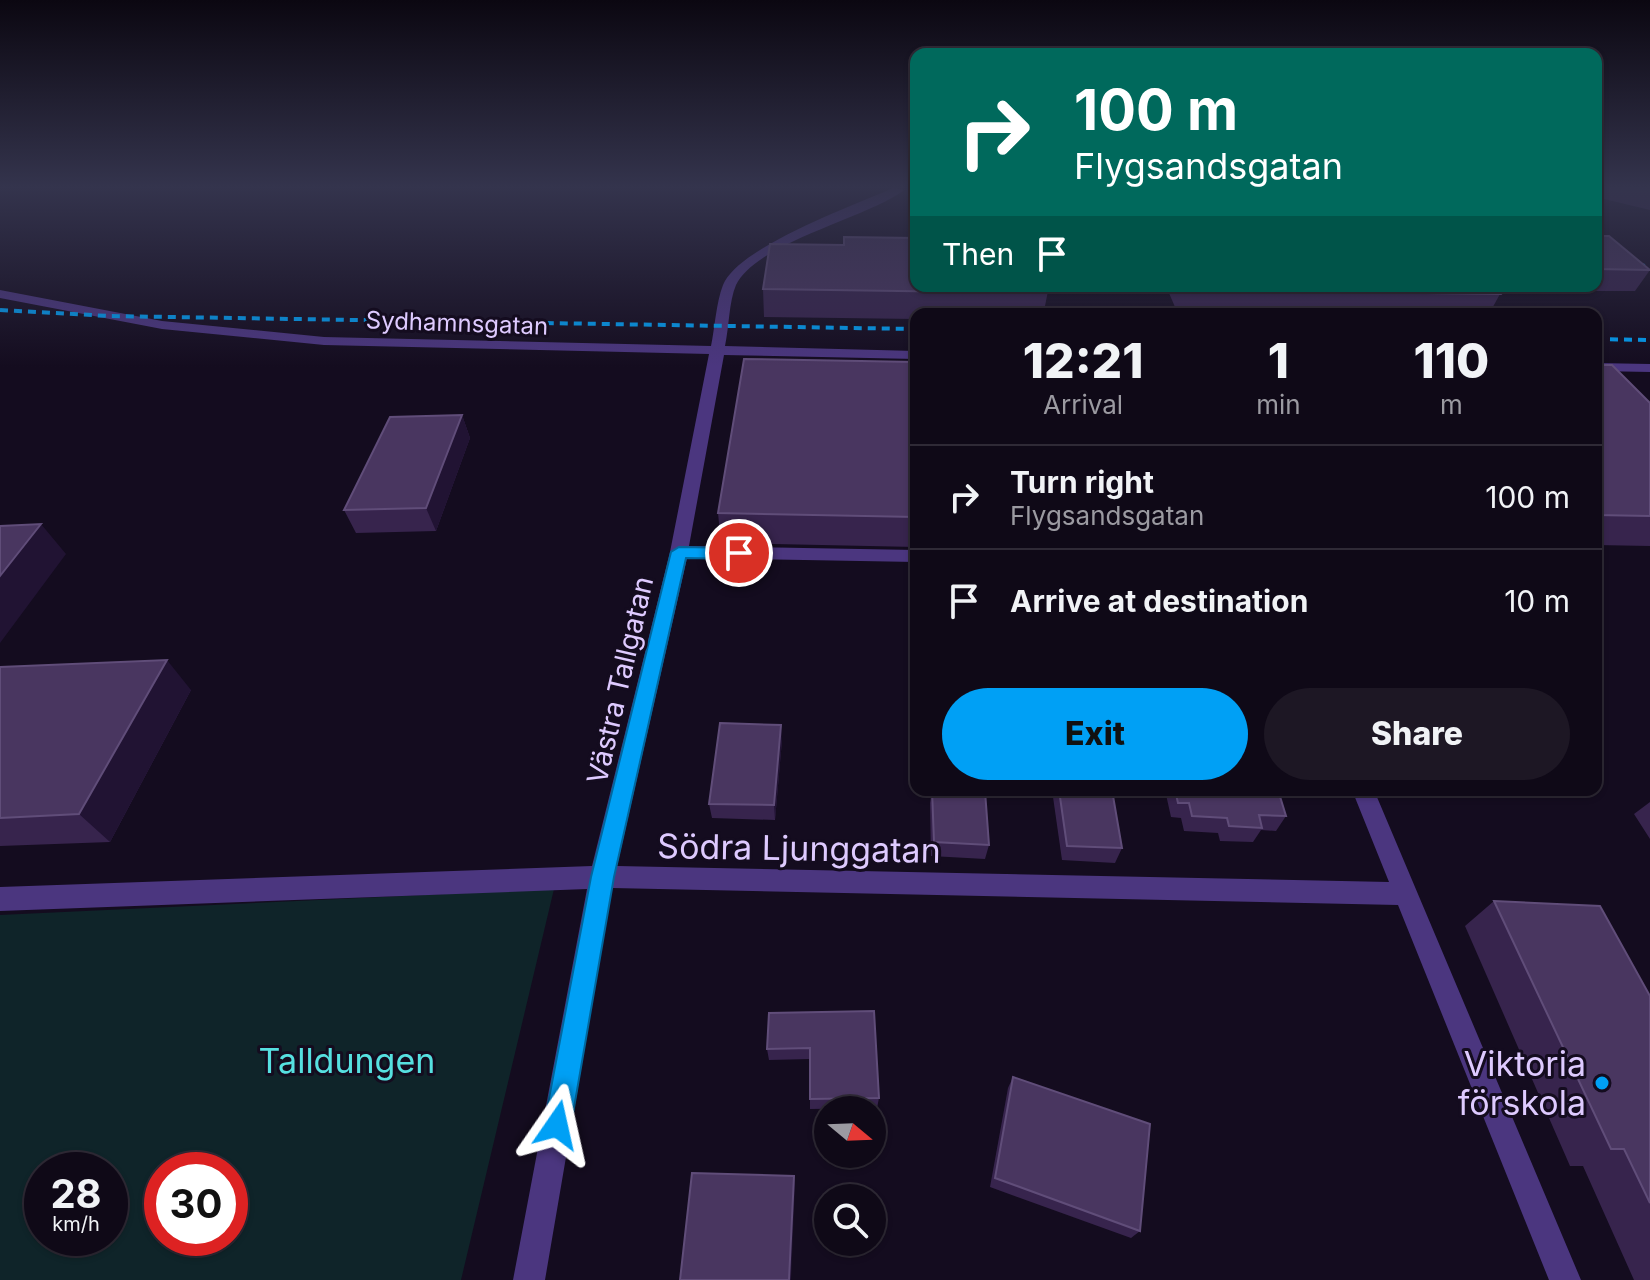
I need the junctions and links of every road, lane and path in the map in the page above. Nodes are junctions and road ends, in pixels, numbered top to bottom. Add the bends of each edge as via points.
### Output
1 (775, 248) edge
2 (0, 294) edge
3 (716, 352) junction
4 (910, 355) edge
5 (1602, 367) edge
6 (1650, 368) edge
7 (679, 552) junction
8 (910, 556) edge
9 (1365, 796) edge
10 (602, 877) junction
11 (1405, 894) junction
12 (0, 899) edge
13 (529, 1280) edge
14 (1565, 1280) edge

1 - 3 street, Västra Tallgatan via 744,266 730,284
2 - 3 street, Sydhamnsgatan via 109,316 268,337
3 - 4 street, Sydhamnsgatan
3 - 7 street, Västra Tallgatan
5 - 6 street
7 - 8 street
7 - 10 street, Västra Tallgatan
9 - 11 street
10 - 11 street, Södra Ljunggatan
10 - 12 street, Södra Ljunggatan
10 - 13 street, Västra Tallgatan
11 - 14 street

